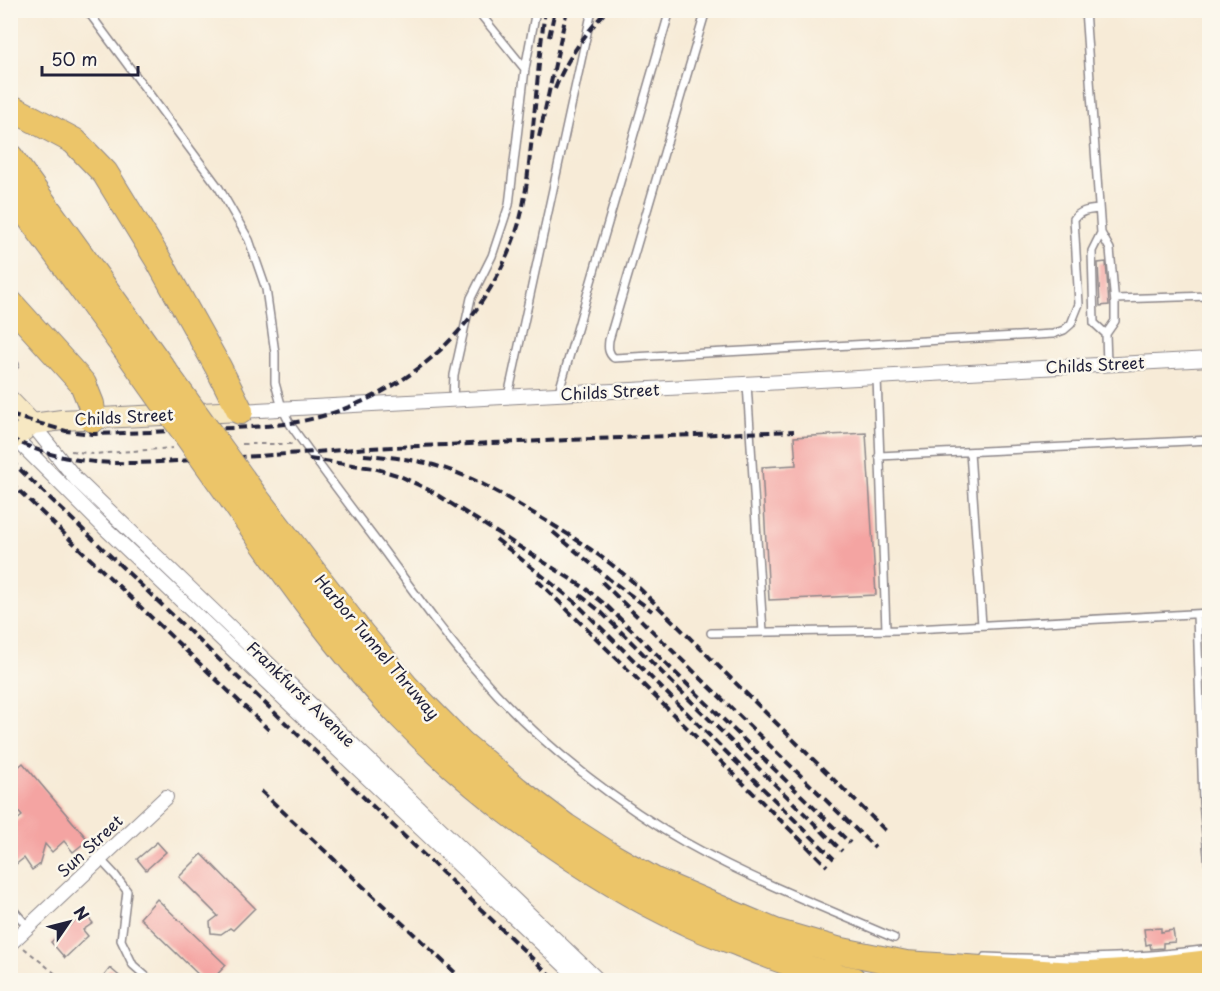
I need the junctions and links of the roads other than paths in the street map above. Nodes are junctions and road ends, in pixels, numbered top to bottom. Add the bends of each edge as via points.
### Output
1 (87, 10) edge
2 (477, 10) edge
3 (536, 10) edge
4 (592, 10) edge
5 (670, 10) edge
6 (706, 10) edge
7 (1085, 10) edge
8 (525, 69) junction
9 (10, 107) edge
10 (10, 157) edge
11 (10, 190) edge
12 (1099, 209) junction
13 (1101, 233) junction
14 (1209, 297) edge
15 (1115, 299) junction
16 (10, 303) edge
17 (1106, 334) junction
18 (128, 337) junction
19 (1209, 359) edge
20 (1107, 364) junction
21 (877, 377) junction
22 (747, 384) junction
23 (558, 395) junction
24 (508, 396) junction
25 (453, 399) junction
26 (10, 401) edge
27 (282, 408) junction
28 (240, 411) junction
29 (93, 419) junction
30 (32, 424) junction
31 (13, 436) edge
32 (1209, 440) edge
33 (970, 452) junction
34 (879, 456) junction
35 (244, 499) junction
36 (1209, 613) edge
37 (1197, 614) junction
38 (982, 625) junction
39 (886, 630) junction
40 (763, 632) junction
41 (711, 633) dead end
42 (166, 797) dead end
43 (100, 859) junction
44 (1209, 877) edge
45 (10, 906) edge
46 (28, 927) junction
47 (13, 942) edge
48 (891, 949) junction
49 (1209, 949) edge
50 (982, 956) dead end
51 (929, 958) dead end
52 (1209, 963) edge
53 (1121, 970) edge
54 (150, 981) edge
55 (580, 981) edge
56 (598, 981) edge
57 (853, 981) edge

1 - 27 lane via 219,188 249,240 266,289 275,382
2 - 8 lane
3 - 8 lane
4 - 24 lane
5 - 23 lane
6 - 12 lane via 609,340 611,356 1053,334 1071,324 1079,304 1074,219 1083,211
7 - 12 lane
8 - 25 lane via 508,205 492,256 471,298 454,375
9 - 28 highway via 74,141 105,173 159,261
10 - 18 highway, Harbor Tunnel Thruway
11 - 18 highway, Harbor Tunnel Thruway
12 - 13 lane
13 - 15 lane via 1110,249
13 - 17 lane via 1092,251 1094,323
14 - 15 lane
15 - 17 lane via 1115,321
16 - 29 highway via 84,384
17 - 20 lane
18 - 35 highway, Harbor Tunnel Thruway, bridge
19 - 20 street, Childs Street
20 - 21 street, Childs Street
21 - 22 street, Childs Street
21 - 34 lane
22 - 23 street, Childs Street
22 - 40 lane
23 - 24 street, Childs Street
24 - 25 street, Childs Street
25 - 27 street, Childs Street
26 - 30 main road, Frankfurst Avenue
27 - 28 street, Childs Street
27 - 48 lane via 310,453 447,637 512,710 570,762 625,804 713,858
28 - 29 main road, Childs Street
29 - 30 main road, Childs Street
30 - 31 main road
30 - 56 street, Frankfurst Avenue via 76,479
31 - 55 street, Frankfurst Avenue
32 - 33 lane
33 - 34 lane
33 - 38 lane
34 - 39 lane
35 - 48 highway, Harbor Tunnel Thruway via 406,687 462,744 558,821 655,881 775,932 837,951
35 - 57 highway, Harbor Tunnel Thruway via 287,576 369,680 422,738 505,808 615,884 686,922 762,953
36 - 37 lane
37 - 38 lane
37 - 44 lane
38 - 39 lane
39 - 40 lane
40 - 41 lane
42 - 43 street, Sun Street
43 - 46 street, Sun Street
43 - 54 lane via 127,891 121,940 133,965
45 - 46 lane
46 - 47 street, Sun Street
48 - 51 lane
48 - 53 highway, Harbor Tunnel Thruway via 930,967 1073,975
49 - 53 lane via 1161,956
50 - 53 lane via 1081,959
52 - 53 highway, Harbor Tunnel Thruway

